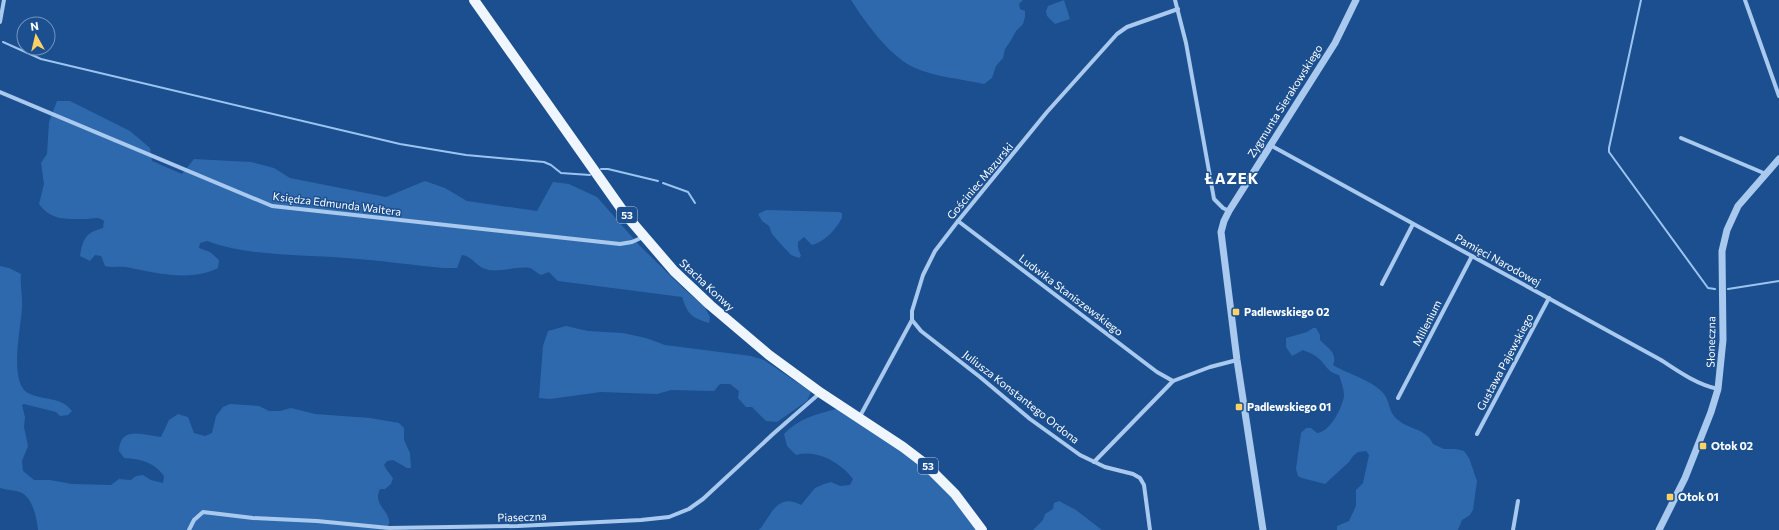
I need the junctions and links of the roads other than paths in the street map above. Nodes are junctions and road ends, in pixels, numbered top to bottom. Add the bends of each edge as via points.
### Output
1 (4, 0) edge
2 (474, 0) edge
3 (1175, 0) edge
4 (1356, 0) edge
5 (1745, 0) edge
6 (1178, 9) junction
7 (0, 22) edge
8 (0, 92) edge
9 (1779, 96) edge
10 (1681, 138) dead end
11 (1270, 145) junction
12 (1779, 159) edge
13 (1766, 174) junction
14 (1229, 211) junction
15 (958, 221) junction
16 (1413, 224) junction
17 (644, 236) junction
18 (1472, 256) junction
19 (1382, 284) dead end
20 (1549, 298) junction
21 (912, 320) junction
22 (1237, 360) junction
23 (1173, 381) junction
24 (1718, 389) junction
25 (821, 393) junction
26 (1398, 398) dead end
27 (859, 418) junction
28 (1477, 434) dead end
29 (1094, 462) junction
30 (1518, 502) dead end
31 (189, 530) edge
32 (982, 530) edge
33 (1150, 530) edge
34 (1263, 530) edge
35 (1513, 530) edge
36 (1658, 530) edge

1 - 7 street
2 - 17 main road, Stacha Konwy / 53 via 613,197
3 - 6 street
4 - 11 street, Zygmunta Sierakowskiego via 1335,43
5 - 9 street
6 - 14 street via 1214,199
6 - 15 street, Gościniec Mazurski via 1127,27 1111,39 1047,112
8 - 17 street, Księdza Edmunda Waltera via 272,206 620,244
10 - 13 street
11 - 14 street, Zygmunta Sierakowskiego
11 - 16 street, Pamięci Narodowej
12 - 13 street, Słoneczna
13 - 24 street, Słoneczna via 1738,206 1723,244 1723,340
14 - 22 street, Zygmunta Sierakowskiego via 1221,232
15 - 21 street, Gościniec Mazurski via 935,251 926,268 912,311
15 - 23 street, Ludwika Staniszewskiego via 1157,372
16 - 18 street, Pamięci Narodowej
16 - 19 street
17 - 25 main road, Stacha Konwy / 53 via 674,271 714,310 769,356
18 - 20 street, Pamięci Narodowej
18 - 26 street, Millenium
20 - 24 street, Pamięci Narodowej via 1692,379
20 - 28 street, Gustawa Pajewskiego
21 - 27 street, Gościniec Mazurski
21 - 29 street, Juliusza Konstantego Ordona via 921,331 980,376 1030,419
22 - 23 street
22 - 34 street, Zygmunta Sierakowskiego
23 - 29 street
24 - 36 street, Słoneczna via 1712,412 1684,478
25 - 27 main road, Stacha Konwy / 53
25 - 31 street, Piaseczna via 703,499 670,517 518,526 389,528 203,512 194,520
27 - 32 main road, Stacha Konwy / 53 via 903,447 940,477
29 - 33 street, Juliusza Konstantego Ordona via 1140,478 1144,485
30 - 35 street

